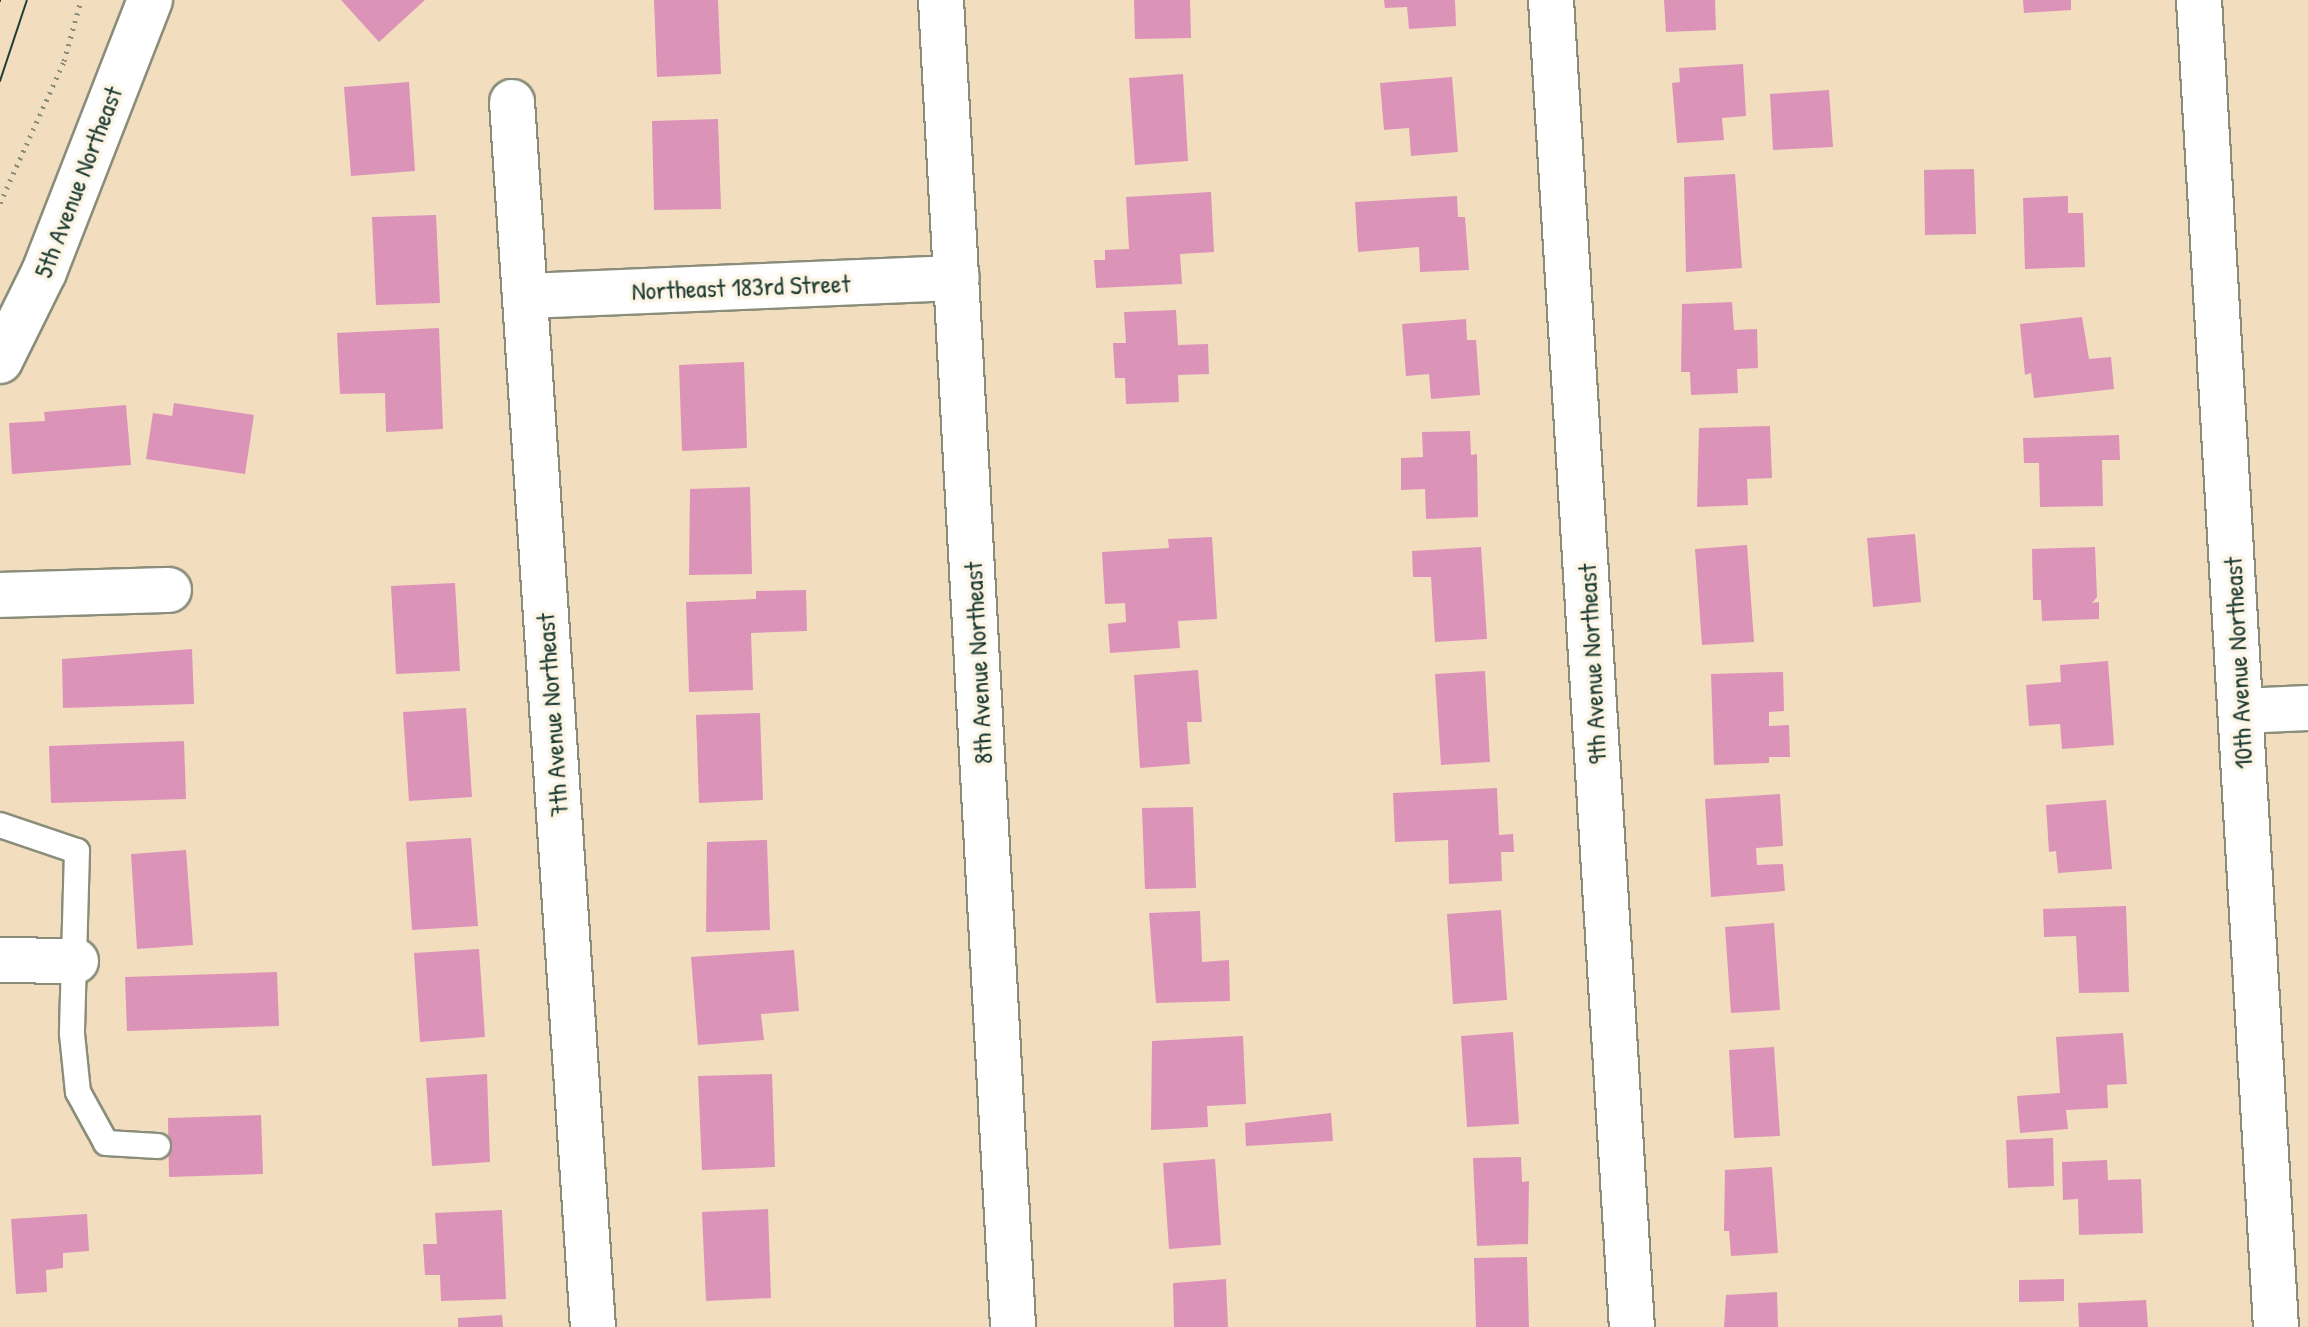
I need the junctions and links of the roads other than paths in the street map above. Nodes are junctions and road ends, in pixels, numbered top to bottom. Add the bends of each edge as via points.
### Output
1 (150, 0) edge
2 (941, 0) edge
3 (1551, 0) edge
4 (2199, 0) edge
5 (512, 102) dead end
6 (957, 278) junction
7 (525, 296) junction
8 (0, 361) edge
9 (169, 590) dead end
10 (0, 595) edge
11 (2308, 708) edge
12 (2241, 711) junction
13 (0, 825) edge
14 (0, 960) edge
15 (76, 961) junction
16 (158, 1146) dead end
17 (593, 1327) edge
18 (1013, 1327) edge
19 (1632, 1327) edge
20 (2276, 1327) edge

1 - 8 street, 5th Avenue Northeast via 44,272
2 - 6 street, 8th Avenue Northeast
3 - 19 street, 9th Avenue Northeast
4 - 12 street, 10th Avenue Northeast
5 - 7 street, 7th Avenue Northeast
6 - 7 street, Northeast 183rd Street
6 - 18 street, 8th Avenue Northeast
7 - 17 street, 7th Avenue Northeast
9 - 10 street
11 - 12 street
12 - 20 street, 10th Avenue Northeast
13 - 15 lane via 77,851
14 - 15 street
15 - 16 lane via 72,1034 78,1092 106,1143

